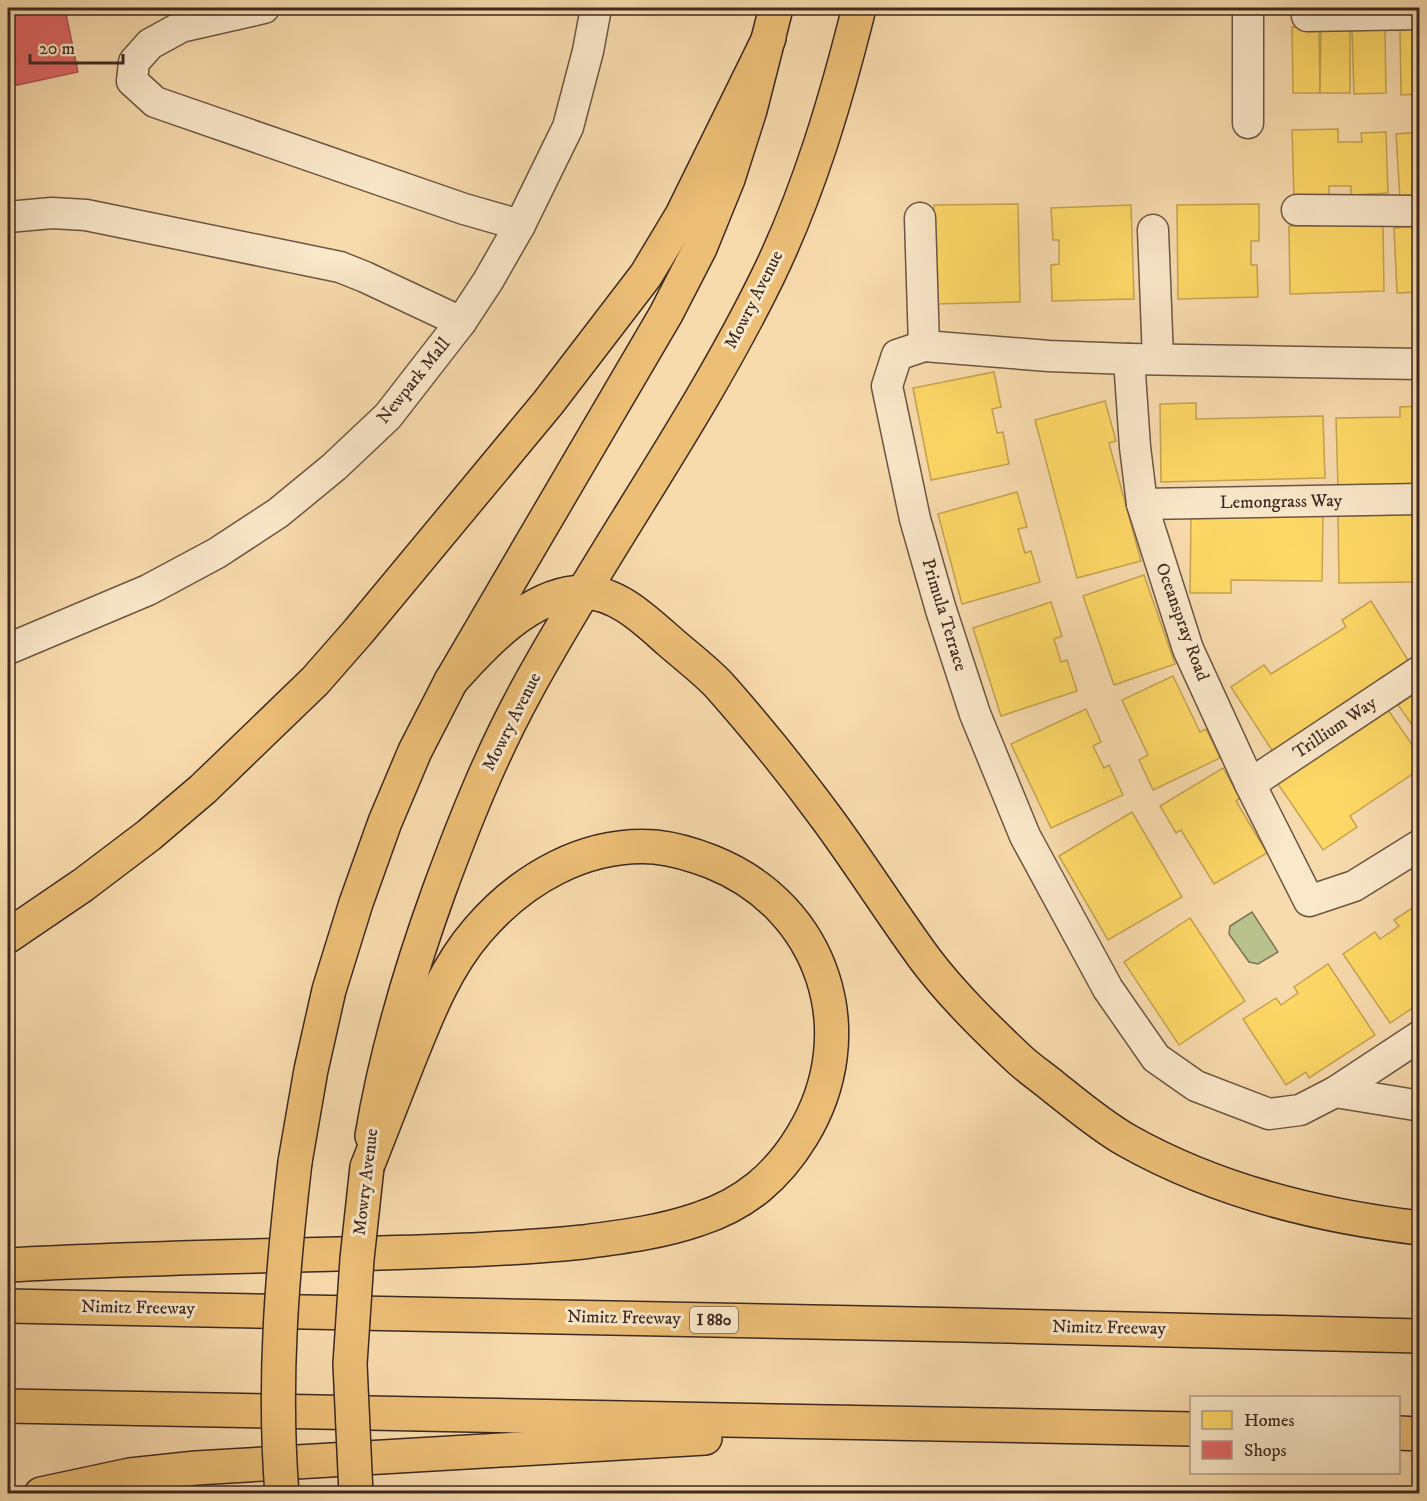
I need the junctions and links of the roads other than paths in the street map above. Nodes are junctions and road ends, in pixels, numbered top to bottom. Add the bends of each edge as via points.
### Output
1 (264, 8) edge
2 (596, 8) edge
3 (859, 8) edge
4 (1248, 8) edge
5 (1419, 14) edge
6 (1307, 16) dead end
7 (772, 23) edge
8 (1248, 123) dead end
9 (1297, 210) dead end
10 (1419, 211) edge
11 (8, 217) edge
12 (920, 218) dead end
13 (520, 225) junction
14 (1154, 230) dead end
15 (461, 322) junction
16 (924, 346) junction
17 (1143, 359) junction
18 (1419, 364) edge
19 (1419, 500) edge
20 (1142, 504) junction
21 (584, 592) junction
22 (8, 649) edge
23 (1419, 671) edge
24 (451, 681) junction
25 (1250, 784) junction
26 (1419, 845) edge
27 (8, 936) edge
28 (1419, 1036) edge
29 (1335, 1092) junction
30 (1415, 1105) dead end
31 (367, 1167) junction
32 (1419, 1228) edge
33 (8, 1265) edge
34 (8, 1306) edge
35 (1419, 1336) edge
36 (8, 1406) edge
37 (961, 1424) junction
38 (1190, 1429) edge
39 (1400, 1433) edge
40 (1419, 1434) edge
41 (41, 1494) edge
42 (282, 1494) edge
43 (356, 1494) edge

1 - 13 street via 181,27 150,44 134,62 132,81 154,102
2 - 13 street, Newpark Mall via 568,127
3 - 21 main road, Mowry Avenue via 825,131 768,276 731,346
4 - 8 street
5 - 6 street
7 - 24 main road via 750,110 700,248 666,314
7 - 27 main road via 682,214 646,275 548,403 358,632 315,681 203,789 83,885
9 - 10 street
11 - 15 street via 86,215 340,267
12 - 16 street
13 - 15 street, Newpark Mall
14 - 17 street, Oceanspray Road
15 - 22 street, Newpark Mall via 388,416 278,513 217,553 148,590
16 - 17 street, Primula Terrace
16 - 29 street, Primula Terrace via 897,355 887,386 915,519 975,714 1025,836 1071,922 1108,989 1156,1058 1196,1086 1269,1114 1300,1110
17 - 18 street, Primula Terrace
17 - 20 street, Oceanspray Road via 1135,447
19 - 20 street, Lemongrass Way
20 - 25 street, Oceanspray Road via 1188,649
21 - 24 main road via 557,596 528,610 479,649
21 - 31 main road, Mowry Avenue via 525,692 452,855 400,1009 380,1088
21 - 32 main road via 621,603 716,682 791,770 926,960 1023,1062 1085,1112 1141,1148 1214,1182 1321,1212
23 - 25 street, Trillium Way
24 - 42 main road, bridge via 385,822 326,1002 311,1070 283,1264 278,1366
25 - 26 street, Oceanspray Road via 1309,901 1354,886
28 - 29 street, Primula Terrace
29 - 30 street
31 - 33 main road via 429,1011 451,968 475,933 502,905 534,879 571,860 613,849 655,847 695,855 730,869 785,912 806,939 822,972 830,1006 831,1044 825,1083 811,1120 790,1155 766,1182 735,1204 700,1219 609,1239 483,1250
31 - 43 main road, Mowry Avenue, bridge via 350,1364
34 - 35 main road, Nimitz Freeway / I 880
36 - 37 main road
37 - 38 main road
37 - 41 main road via 196,1468 130,1475
39 - 40 main road

